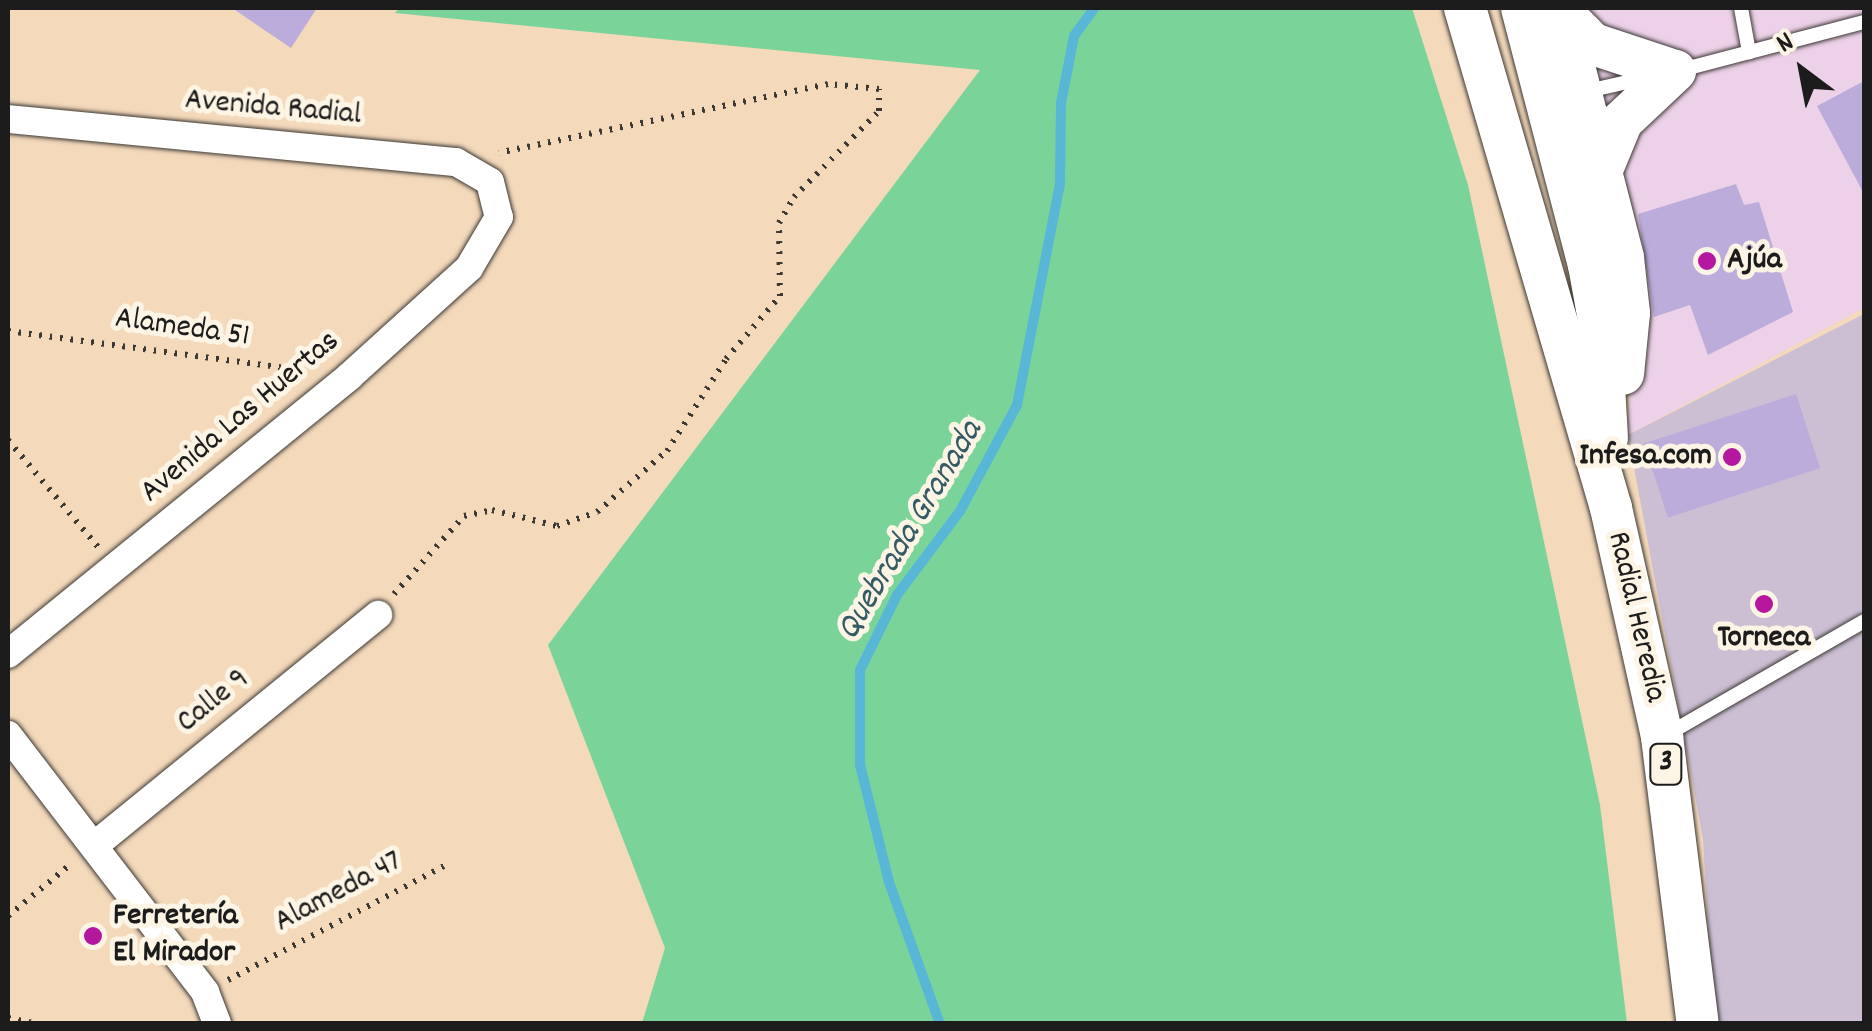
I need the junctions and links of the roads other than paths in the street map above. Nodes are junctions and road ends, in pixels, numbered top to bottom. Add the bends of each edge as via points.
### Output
1 (1465, 8) edge
2 (1490, 8) edge
3 (1741, 8) edge
4 (1547, 9) edge
5 (1864, 22) edge
6 (1749, 52) junction
7 (1675, 72) junction
8 (1566, 97) junction
9 (8, 119) edge
10 (1604, 167) junction
11 (499, 217) joint
12 (1602, 454) junction
13 (378, 615) road end
14 (1864, 620) edge
15 (8, 654) edge
16 (8, 735) edge
17 (1662, 737) junction
18 (95, 844) junction
19 (217, 1024) edge
20 (1698, 1024) edge

1 - 12 main road, Radial Heredia / 3
2 - 8 main road via 1524,97
3 - 6 lane
4 - 7 main road via 1593,44
4 - 8 main road
5 - 6 lane
6 - 7 lane
7 - 8 lane
7 - 10 main road via 1622,120
8 - 10 main road
8 - 12 main road, Radial Heredia / 3 via 1601,331
9 - 11 street, Avenida Radial via 456,162 490,182
10 - 12 main road via 1629,313 1627,357
11 - 15 street, Avenida Las Huertas via 469,268 349,377
12 - 17 main road, Radial Heredia / 3
13 - 18 street, Calle 9
14 - 17 lane
16 - 18 street
17 - 20 main road, Radial Heredia / 3
18 - 19 street via 205,992

